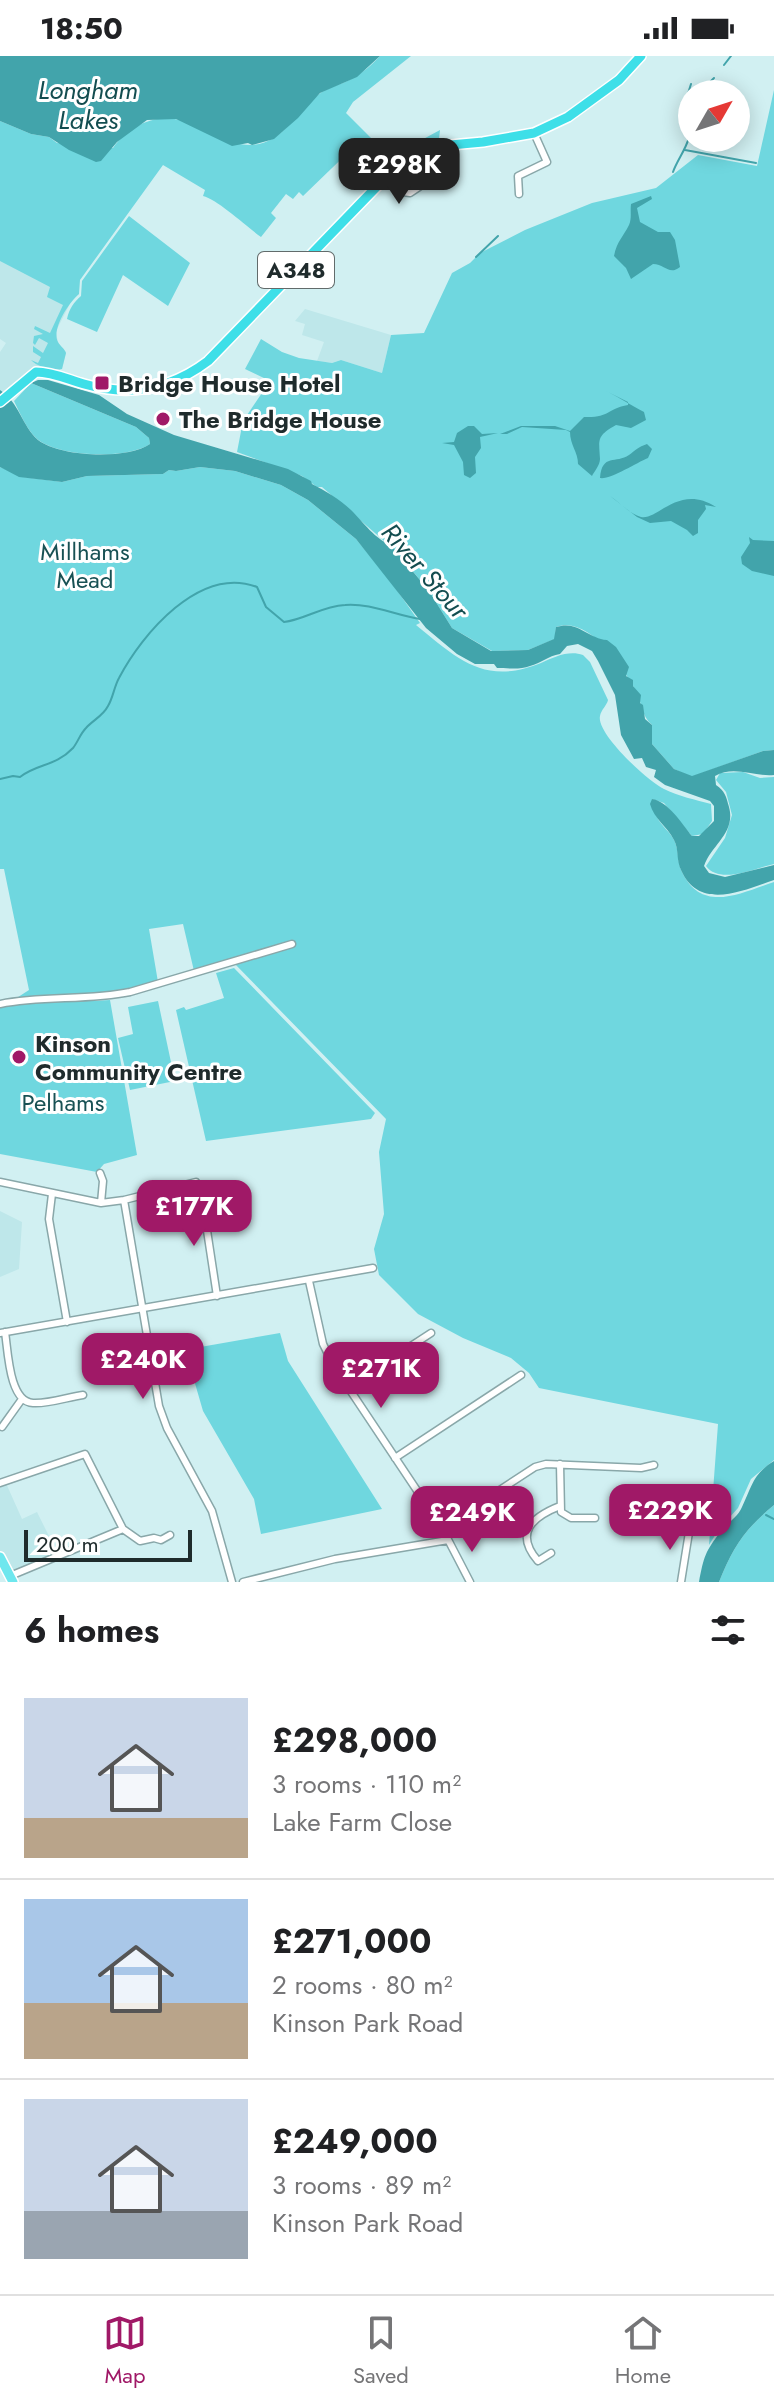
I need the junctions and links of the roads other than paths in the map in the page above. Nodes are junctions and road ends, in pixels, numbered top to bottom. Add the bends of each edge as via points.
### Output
1 (641, 56) edge
2 (534, 133) junction
3 (389, 174) junction
4 (419, 187) dead end
5 (519, 194) dead end
6 (0, 402) edge
7 (292, 944) dead end
8 (0, 1004) edge
9 (100, 1173) dead end
10 (0, 1182) edge
11 (52, 1194) junction
12 (124, 1200) junction
13 (101, 1203) junction
14 (373, 1268) dead end
15 (309, 1281) junction
16 (217, 1296) junction
17 (143, 1309) junction
18 (67, 1322) junction
19 (2, 1333) edge
20 (431, 1333) dead end
21 (521, 1375) dead end
22 (348, 1387) junction
23 (83, 1395) dead end
24 (22, 1399) junction
25 (2, 1427) edge
26 (395, 1458) junction
27 (560, 1464) junction
28 (654, 1465) dead end
29 (0, 1483) edge
30 (560, 1506) junction
31 (595, 1518) dead end
32 (690, 1526) dead end
33 (442, 1528) junction
34 (123, 1529) junction
35 (170, 1535) dead end
36 (448, 1540) junction
37 (551, 1553) dead end
38 (0, 1557) edge
39 (283, 1572) junction
40 (11, 1579) edge
41 (232, 1582) edge
42 (243, 1582) edge
43 (285, 1582) edge
44 (470, 1582) edge
45 (681, 1582) edge

1 - 2 highway, A348 via 619,80 568,117
2 - 3 highway, A348 via 429,147
2 - 5 street via 547,162 518,176
3 - 4 street via 403,192
3 - 6 highway, A348 via 196,370 165,384 121,391 36,372
7 - 8 street via 118,995
9 - 13 street
10 - 11 street
11 - 13 street
11 - 18 street via 49,1219
12 - 13 street
12 - 16 street via 196,1182
12 - 17 street
14 - 15 street
15 - 16 street
15 - 22 street via 323,1344
16 - 17 street
17 - 18 street
17 - 41 street via 159,1406 212,1511
18 - 19 street
19 - 24 street
20 - 22 street
21 - 26 street
22 - 26 street
23 - 24 street via 33,1403
24 - 25 street
26 - 33 street
27 - 28 street
27 - 30 street
27 - 33 street via 535,1467
29 - 34 street via 85,1454
30 - 31 street via 565,1516
30 - 37 street via 543,1513 527,1531 526,1543 538,1561
32 - 45 street
33 - 36 street
34 - 35 street via 140,1541
34 - 40 street
36 - 39 street
36 - 44 street
38 - 40 main road
39 - 42 street
39 - 43 street

